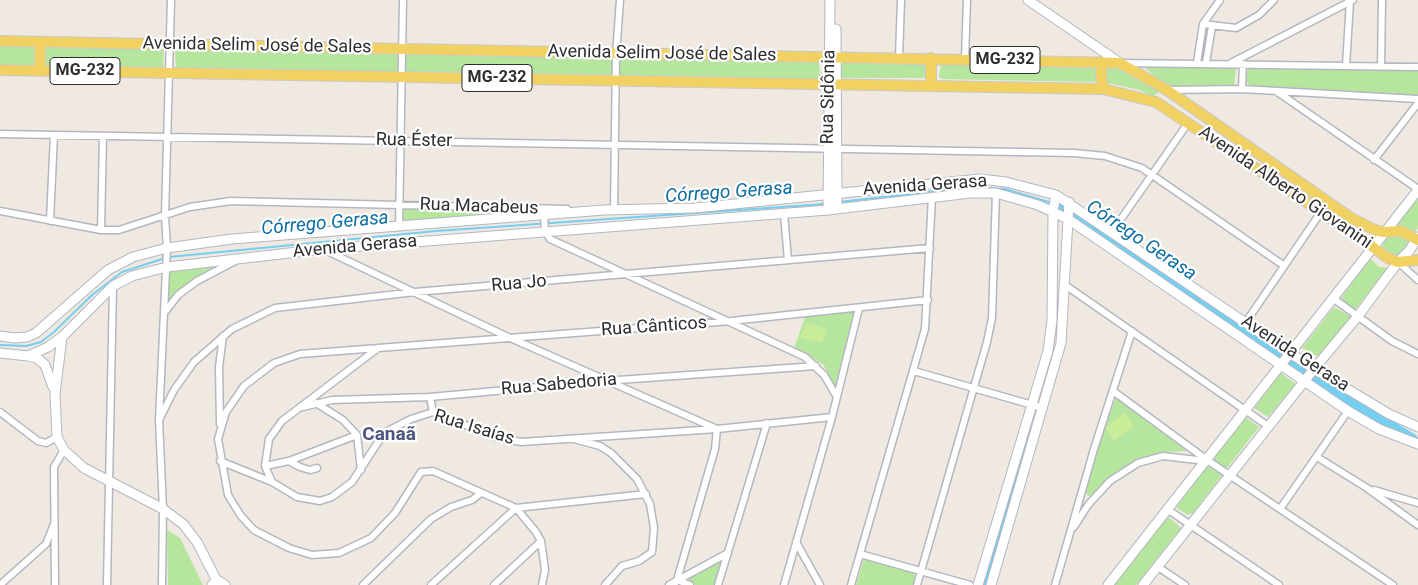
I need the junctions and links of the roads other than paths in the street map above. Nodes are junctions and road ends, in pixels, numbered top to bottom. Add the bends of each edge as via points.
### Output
1 (171, 0) edge
2 (403, 0) edge
3 (620, 0) edge
4 (830, 0) edge
5 (836, 0) edge
6 (901, 0) edge
7 (966, 0) edge
8 (1028, 0) edge
9 (1220, 0) edge
10 (1274, 0) edge
11 (1382, 0) edge
12 (1351, 1) edge
13 (1203, 24) junction
14 (1212, 26) junction
15 (0, 41) edge
16 (40, 42) junction
17 (170, 44) junction
18 (403, 49) junction
19 (616, 54) junction
20 (832, 57) junction
21 (899, 58) junction
22 (931, 58) junction
23 (965, 58) junction
24 (1102, 62) junction
25 (1120, 63) junction
26 (1197, 63) junction
27 (1206, 63) junction
28 (1230, 64) junction
29 (1242, 64) junction
30 (1346, 66) junction
31 (1381, 66) junction
32 (1418, 67) edge
33 (0, 70) edge
34 (40, 70) junction
35 (169, 71) junction
36 (402, 76) junction
37 (616, 80) junction
38 (832, 83) junction
39 (931, 85) junction
40 (1103, 89) junction
41 (1242, 89) junction
42 (1167, 90) junction
43 (1274, 91) junction
44 (1418, 99) edge
45 (1156, 102) junction
46 (1418, 103) edge
47 (1188, 123) junction
48 (0, 134) edge
49 (54, 136) junction
50 (103, 137) junction
51 (168, 137) junction
52 (1234, 138) junction
53 (402, 141) junction
54 (614, 144) junction
55 (831, 148) junction
56 (1227, 148) junction
57 (1374, 160) junction
58 (1152, 175) junction
59 (1418, 190) edge
60 (996, 193) junction
61 (932, 197) junction
62 (832, 201) junction
63 (1054, 204) junction
64 (400, 205) junction
65 (604, 210) junction
66 (614, 210) junction
67 (0, 212) edge
68 (1068, 212) junction
69 (1321, 212) junction
70 (784, 214) junction
71 (165, 216) junction
72 (544, 216) junction
73 (50, 221) junction
74 (399, 227) junction
75 (544, 229) junction
76 (101, 230) junction
77 (1112, 232) junction
78 (1384, 232) junction
79 (1417, 239) edge
80 (1374, 247) junction
81 (930, 248) junction
82 (324, 249) junction
83 (167, 250) junction
84 (246, 257) junction
85 (788, 260) junction
86 (1418, 260) edge
87 (1398, 262) junction
88 (166, 264) junction
89 (1283, 265) junction
90 (630, 275) junction
91 (1418, 280) edge
92 (1065, 285) junction
93 (112, 286) junction
94 (415, 292) junction
95 (1334, 299) junction
96 (928, 300) junction
97 (859, 308) junction
98 (164, 313) junction
99 (1358, 316) junction
100 (731, 321) junction
101 (1246, 322) junction
102 (1132, 331) junction
103 (0, 336) edge
104 (223, 336) junction
105 (62, 337) junction
106 (508, 338) junction
107 (378, 347) junction
108 (0, 353) edge
109 (1418, 354) edge
110 (28, 356) junction
111 (58, 357) junction
112 (1285, 358) junction
113 (45, 365) junction
114 (816, 366) junction
115 (914, 371) junction
116 (1309, 374) junction
117 (604, 381) junction
118 (974, 388) junction
119 (1113, 390) junction
120 (55, 394) junction
121 (430, 397) junction
122 (837, 397) junction
123 (316, 403) junction
124 (1038, 406) junction
125 (303, 407) junction
126 (1246, 409) junction
127 (1348, 411) junction
128 (0, 412) edge
129 (433, 412) junction
130 (832, 417) junction
131 (159, 420) junction
132 (766, 423) junction
133 (1268, 426) junction
134 (220, 427) junction
135 (1418, 427) edge
136 (717, 429) junction
137 (357, 435) junction
138 (57, 437) junction
139 (563, 438) junction
140 (1418, 444) edge
141 (64, 450) junction
142 (1317, 457) junction
143 (220, 460) junction
144 (1207, 460) junction
145 (289, 461) junction
146 (265, 466) junction
147 (317, 468) dead end
148 (361, 472) junction
149 (1229, 474) junction
150 (111, 482) junction
151 (272, 482) junction
152 (1367, 488) junction
153 (481, 493) junction
154 (646, 494) junction
155 (1080, 499) junction
156 (1418, 503) edge
157 (1088, 505) junction
158 (516, 508) junction
159 (163, 509) junction
160 (1167, 509) junction
161 (1280, 509) junction
162 (55, 520) junction
163 (1190, 525) junction
164 (1418, 525) edge
165 (1069, 534) junction
166 (541, 541) junction
167 (796, 542) junction
168 (728, 553) junction
169 (860, 554) junction
170 (1158, 567) junction
171 (920, 570) junction
172 (676, 582) edge
173 (221, 584) edge
174 (365, 584) edge
175 (0, 585) edge
176 (55, 585) edge
177 (107, 585) edge
178 (162, 585) edge
179 (431, 585) edge
180 (494, 585) edge
181 (542, 585) edge
182 (605, 585) edge
183 (669, 585) edge
184 (690, 585) edge
185 (718, 585) edge
186 (784, 585) edge
187 (820, 585) edge
188 (851, 585) edge
189 (917, 585) edge
190 (970, 585) edge
191 (978, 585) edge
192 (991, 585) edge
193 (1055, 585) edge
194 (1108, 585) edge
195 (1143, 585) edge
196 (1185, 585) edge
197 (1279, 585) edge
198 (1393, 585) edge

1 - 17 street
2 - 18 street
3 - 19 street
4 - 20 main road, Rua Sidônia
5 - 20 main road, Rua Sidônia
6 - 21 street
7 - 23 street
8 - 25 main road
9 - 13 street
10 - 14 street via 1246,24 1236,28
11 - 31 street
12 - 28 street
12 - 30 street
13 - 14 street
13 - 26 street
14 - 27 street
15 - 16 main road, Avenida Selim José de Sales / MG-232
16 - 17 main road, Avenida Selim José de Sales / MG-232
16 - 34 main road
17 - 18 main road, Avenida Selim José de Sales / MG-232
17 - 35 street
18 - 19 main road, Avenida Selim José de Sales / MG-232
18 - 36 street
19 - 20 main road, Avenida Selim José de Sales / MG-232
19 - 37 street
20 - 21 main road, Avenida Selim José de Sales / MG-232
20 - 38 main road, Rua Sidônia
21 - 22 main road, Avenida Selim José de Sales / MG-232
22 - 23 main road, Avenida Selim José de Sales / MG-232
22 - 39 main road
23 - 24 main road, Avenida Selim José de Sales / MG-232
24 - 25 main road, Avenida Selim José de Sales / MG-232
24 - 40 main road
25 - 26 street
25 - 42 main road, Avenida Selim José de Sales / MG-232
26 - 27 street
27 - 28 street
28 - 29 street
29 - 30 street
29 - 41 street
30 - 31 street
31 - 32 street
33 - 34 main road, Avenida Selim José de Sales / MG-232
34 - 35 main road, Avenida Selim José de Sales / MG-232
35 - 36 main road, Avenida Selim José de Sales / MG-232
35 - 51 street
36 - 37 main road, Avenida Selim José de Sales / MG-232
36 - 53 street
37 - 38 main road, Avenida Selim José de Sales / MG-232
37 - 54 street
38 - 39 main road, Avenida Selim José de Sales / MG-232
38 - 55 main road, Rua Sidônia
39 - 40 main road, Avenida Selim José de Sales / MG-232
40 - 45 main road, Avenida Selim José de Sales / MG-232
41 - 42 street
41 - 43 street
42 - 45 main road
42 - 52 main road, Avenida Alberto Giovanini / MG-232
43 - 44 street
43 - 57 street
45 - 47 main road, Avenida Alberto Giovanini / MG-232
46 - 57 street
47 - 56 main road, Avenida Alberto Giovanini / MG-232
47 - 58 street
48 - 49 street, Rua Éster
49 - 50 street, Rua Éster
49 - 73 street
50 - 51 street, Rua Éster
50 - 76 street
51 - 53 street, Rua Éster
51 - 71 street
52 - 56 main road
52 - 78 main road, Avenida Alberto Giovanini / MG-232 via 1351,218
53 - 54 street, Rua Éster
53 - 64 street
54 - 55 street, Rua Éster
54 - 66 street
55 - 58 street, Rua Éster via 1074,152 1121,160
55 - 62 main road, Rua Sidônia
56 - 69 main road, Avenida Alberto Giovanini / MG-232
57 - 59 street
58 - 77 street
58 - 89 street, Rua Éster
59 - 78 main road
60 - 61 main road, Avenida Gerasa
60 - 63 main road, Avenida Gerasa
60 - 118 street via 992,318
61 - 62 main road, Avenida Gerasa
61 - 81 street
62 - 63 main road, Avenida Gerasa via 980,179 1006,182
62 - 66 main road, Avenida Gerasa
62 - 70 main road, Avenida Gerasa
63 - 68 main road, Avenida Gerasa
63 - 68 main road
63 - 124 main road via 1052,321
64 - 65 street, Rua Macabeus
64 - 71 street, Rua Macabeus via 232,202 190,207
64 - 74 street
65 - 66 main road, Avenida Gerasa
65 - 72 main road, Avenida Gerasa
67 - 73 street, Rua Macabeus
68 - 77 main road, Avenida Gerasa
68 - 92 main road
68 - 112 main road, Avenida Gerasa
69 - 80 main road, Avenida Alberto Giovanini / MG-232
69 - 89 street
70 - 75 main road, Avenida Gerasa
70 - 85 street
71 - 76 street, Rua Macabeus via 119,230
71 - 83 street
72 - 74 main road, Avenida Gerasa
72 - 75 street
73 - 76 street, Rua Macabeus
74 - 83 main road, Avenida Gerasa via 232,239
75 - 82 main road, Avenida Gerasa
75 - 90 street via 550,239
77 - 101 main road, Avenida Gerasa
78 - 79 main road, Avenida Alberto Giovanini / MG-232 via 1400,231
78 - 80 main road
79 - 87 main road
80 - 87 main road, Avenida Alberto Giovanini / MG-232
80 - 95 main road
81 - 85 street, Rua Jo
81 - 96 street
82 - 84 main road, Avenida Gerasa
82 - 94 street
83 - 88 street
83 - 103 main road, Avenida Gerasa via 133,257 108,270 36,333 27,337
84 - 88 main road, Avenida Gerasa
84 - 98 street via 197,281 178,295
85 - 90 street, Rua Jo
86 - 87 main road
87 - 91 street
87 - 99 main road
88 - 93 main road, Avenida Gerasa
88 - 98 street
89 - 101 street
90 - 94 street, Rua Jo
90 - 100 street
92 - 102 street
92 - 124 main road via 1061,343
93 - 105 main road, Avenida Gerasa
93 - 150 street
94 - 104 street, Rua Jo via 275,308 246,320
94 - 106 street
95 - 99 street
95 - 112 main road
96 - 97 street, Rua Cânticos
96 - 115 street via 925,329
97 - 100 street, Rua Cânticos
97 - 122 street
98 - 131 street
99 - 109 street
99 - 116 main road
100 - 106 street, Rua Cânticos
100 - 114 street
101 - 112 main road, Avenida Gerasa
102 - 119 street
102 - 126 street
104 - 131 street, Rua Jo via 194,362 174,390
104 - 134 street via 219,375
105 - 110 main road, Avenida Gerasa
105 - 111 main road
106 - 107 street, Rua Cânticos
106 - 117 street
107 - 125 street
107 - 134 street, Rua Cânticos via 300,354 274,363 244,386
108 - 110 main road
110 - 113 main road
111 - 113 main road via 48,358
111 - 120 main road
112 - 116 main road, Avenida Gerasa
112 - 116 main road, Avenida Gerasa
112 - 126 main road
113 - 120 main road
114 - 117 street, Rua Sabedoria
114 - 122 street
115 - 118 street
115 - 169 street
116 - 127 main road, Avenida Gerasa
116 - 133 main road
116 - 135 main road, Avenida Gerasa
117 - 121 street, Rua Sabedoria
117 - 136 street
118 - 124 street
118 - 171 street
119 - 144 street
119 - 155 street
120 - 138 main road
121 - 123 street, Rua Sabedoria
121 - 129 street
122 - 130 street
123 - 125 street, Rua Sabedoria
123 - 137 street via 344,420
124 - 191 main road
124 - 192 main road
125 - 146 street via 282,421 269,439
126 - 133 street
126 - 144 main road
127 - 140 main road, Avenida Gerasa via 1379,429
127 - 142 street
128 - 138 street via 38,441 46,443
129 - 139 street, Rua Isaías via 495,437 521,442
129 - 148 street, Rua Isaías via 384,433
130 - 132 street, Rua Isaías
130 - 167 street
131 - 159 street
132 - 136 street, Rua Isaías
132 - 168 street
133 - 149 main road
134 - 143 street
136 - 139 street, Rua Isaías
136 - 172 street via 715,449
137 - 145 street
137 - 148 street
138 - 141 main road
139 - 154 street via 593,444 611,454
141 - 150 main road via 84,468
141 - 162 street via 54,467
142 - 152 street
142 - 161 street
143 - 151 street, Rua Isaías
143 - 153 street via 228,495 254,530 289,548 312,555 340,553 371,538 395,513 421,472 433,471
144 - 149 street
144 - 157 street via 1163,456 1138,463 1110,481
144 - 160 main road
145 - 146 street
145 - 147 street via 300,468
146 - 151 street
148 - 151 street, Rua Isaías via 343,491 320,501 297,497
149 - 161 street
149 - 163 main road
150 - 159 main road
150 - 177 street
152 - 156 street
152 - 164 street
153 - 158 street
153 - 174 street via 431,519
154 - 158 street
154 - 182 street via 654,528 652,552 639,561 622,566
155 - 157 street
155 - 165 street
157 - 165 street
158 - 166 street
158 - 179 street
159 - 173 main road via 183,524 197,542
159 - 178 street
160 - 163 street
160 - 194 main road
161 - 198 street
162 - 175 street via 46,544
162 - 176 street
163 - 170 main road
163 - 197 street
165 - 193 street
166 - 180 street
166 - 181 street via 546,570
167 - 186 street
167 - 187 street
168 - 172 street
168 - 185 street
169 - 171 street
169 - 188 street
170 - 195 main road
170 - 196 street
171 - 189 street
171 - 190 street
172 - 183 street
172 - 184 street

